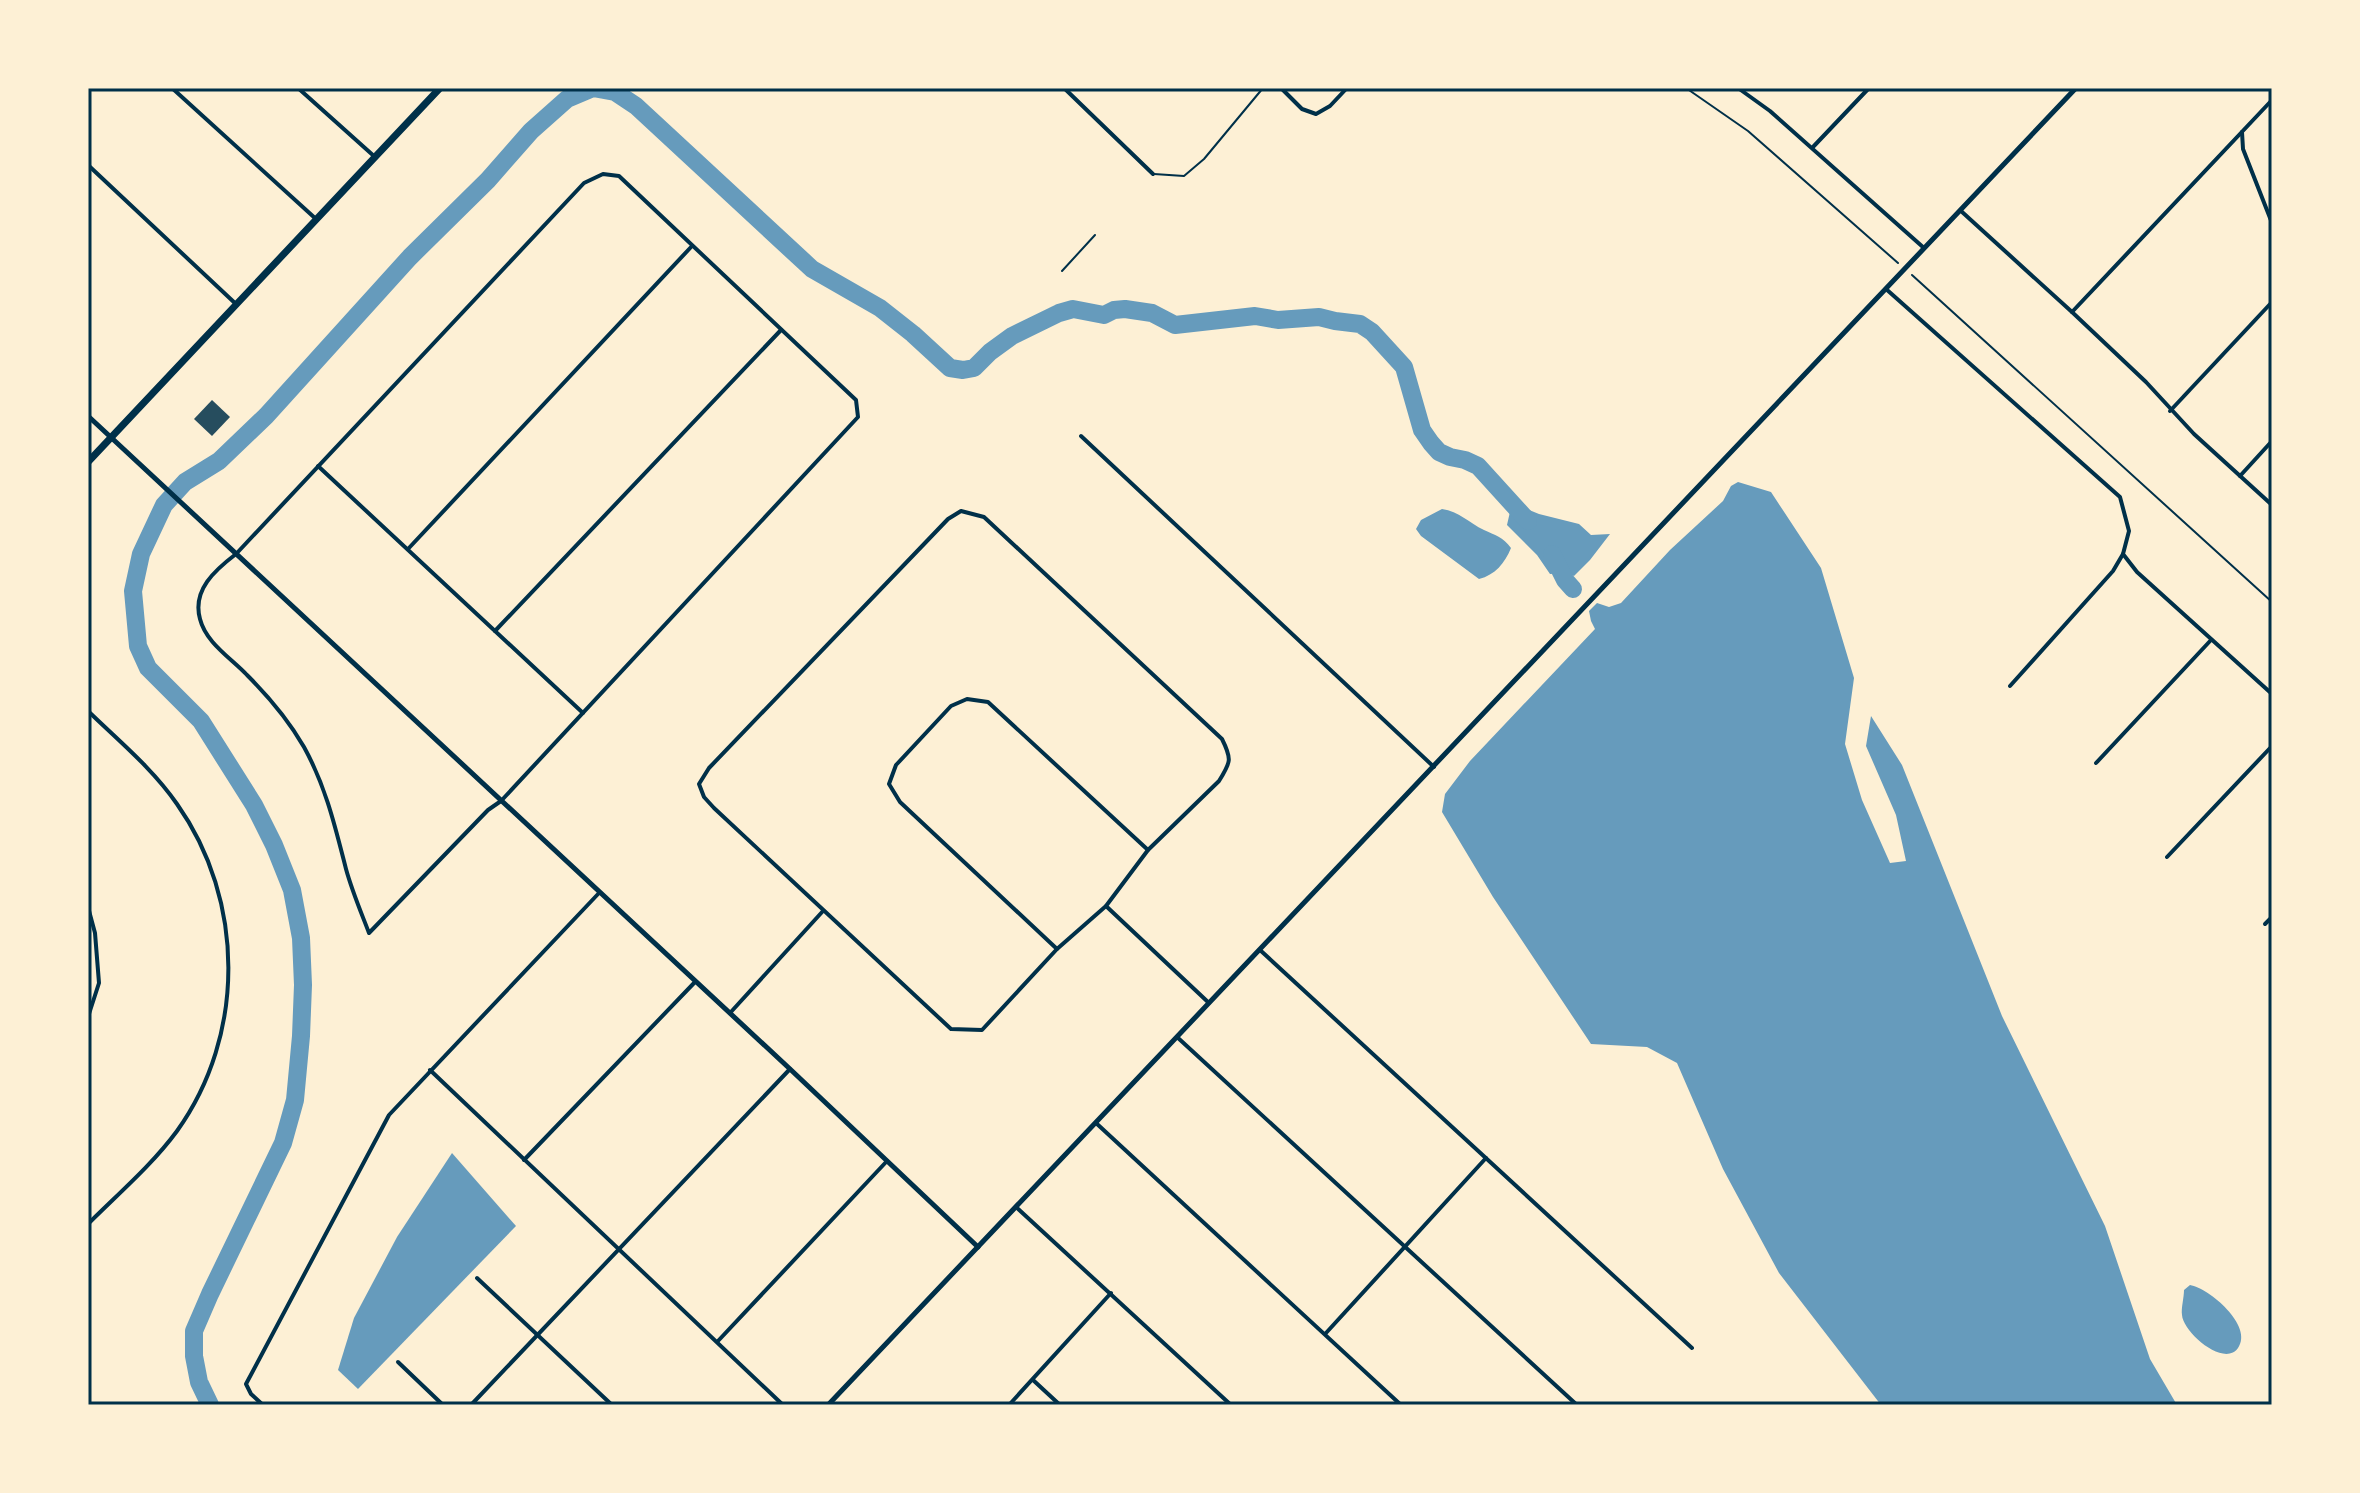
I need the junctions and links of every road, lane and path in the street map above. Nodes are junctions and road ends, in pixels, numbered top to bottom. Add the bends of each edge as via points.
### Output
1 (172, 88) edge
2 (298, 88) edge
3 (440, 88) edge
4 (1064, 88) edge
5 (1263, 88) edge
6 (1281, 88) edge
7 (1347, 88) edge
8 (1686, 88) edge
9 (1738, 88) edge
10 (1869, 88) edge
11 (2076, 88) edge
12 (2272, 100) edge
13 (2242, 132) junction
14 (1812, 147) junction
15 (375, 157) junction
16 (88, 165) edge
17 (1153, 174) joint
18 (1961, 211) junction
19 (316, 219) junction
20 (2272, 223) edge
21 (1095, 235) dead end
22 (692, 246) junction
23 (1924, 248) junction
24 (1905, 269) junction
25 (1062, 271) dead end
26 (1886, 289) junction
27 (2272, 302) edge
28 (237, 305) junction
29 (2072, 312) junction
30 (781, 330) junction
31 (2170, 411) junction
32 (88, 416) edge
33 (1081, 436) dead end
34 (111, 437) junction
35 (2272, 441) edge
36 (88, 462) edge
37 (318, 466) junction
38 (2240, 476) junction
39 (2272, 505) edge
40 (408, 549) junction
41 (236, 554) junction
42 (2123, 554) junction
43 (2272, 602) edge
44 (495, 631) junction
45 (2211, 640) junction
46 (2010, 686) dead end
47 (2272, 694) edge
48 (88, 711) edge
49 (584, 713) junction
50 (2272, 746) edge
51 (2096, 763) dead end
52 (1434, 767) junction
53 (501, 801) junction
54 (1148, 850) junction
55 (2167, 857) dead end
56 (599, 892) junction
57 (1106, 906) junction
58 (88, 907) edge
59 (823, 911) junction
60 (2272, 917) edge
61 (2265, 924) dead end
62 (1057, 949) junction
63 (1260, 950) junction
64 (695, 982) junction
65 (1209, 1003) junction
66 (730, 1013) junction
67 (88, 1017) edge
68 (1177, 1037) junction
69 (790, 1069) junction
70 (430, 1070) junction
71 (1096, 1123) junction
72 (1486, 1158) junction
73 (524, 1160) junction
74 (887, 1161) junction
75 (1016, 1207) junction
76 (88, 1224) edge
77 (978, 1247) junction
78 (1407, 1247) junction
79 (620, 1250) junction
80 (477, 1278) dead end
81 (1111, 1293) junction
82 (1325, 1333) junction
83 (538, 1335) junction
84 (718, 1341) junction
85 (1692, 1348) dead end
86 (398, 1362) dead end
87 (1033, 1380) junction
88 (263, 1405) edge
89 (443, 1405) edge
90 (471, 1405) edge
91 (612, 1405) edge
92 (783, 1405) edge
93 (828, 1405) edge
94 (1009, 1405) edge
95 (1060, 1405) edge
96 (1231, 1405) edge
97 (1401, 1405) edge
98 (1577, 1405) edge

1 - 19 street
2 - 15 street
3 - 15 main road
4 - 17 street
5 - 17 lane via 1184,176
6 - 7 street via 1302,109 1316,114
8 - 24 path via 1748,131
9 - 14 street
10 - 14 street
11 - 18 street
12 - 13 street
13 - 20 street via 2243,149
13 - 29 street
14 - 23 street
15 - 19 main road
16 - 28 street
18 - 23 street
18 - 29 street
19 - 28 main road
21 - 25 lane
22 - 30 street
22 - 37 street via 619,176 603,174 584,183
22 - 40 street
23 - 24 street
24 - 26 street
24 - 43 path
26 - 42 street via 2120,497 2129,531
26 - 52 street
27 - 31 street
28 - 34 main road
29 - 31 street
30 - 44 street
30 - 49 street via 856,400 858,417
31 - 38 street
32 - 34 street
33 - 52 street
34 - 36 main road
34 - 41 street
35 - 38 street
37 - 40 street
37 - 41 street
38 - 39 street
40 - 44 street
41 - 53 street
41 - 53 street via 202,588 200,620 302,745 334,818 369,933
42 - 45 street
42 - 46 street
44 - 49 street
45 - 47 street
45 - 51 street
48 - 76 street via 160,782 192,827 220,891 229,962 221,1039 193,1106 162,1148
49 - 53 street
50 - 55 street
52 - 63 street
53 - 56 street
54 - 57 street
54 - 59 street via 1219,781 1230,756 1222,739 984,517 961,511 795,678 699,784 714,808
54 - 62 street via 988,702 967,699 951,706 893,770 889,784 900,802
56 - 64 street
56 - 70 street
57 - 62 street
57 - 65 street
58 - 67 street via 99,983
59 - 62 street via 951,1029 982,1030
59 - 66 street
60 - 61 street
63 - 65 street
63 - 72 street
64 - 66 street
64 - 73 street
65 - 68 street
66 - 69 street
68 - 71 street
68 - 78 street
69 - 74 street
69 - 79 street
70 - 73 street
70 - 88 street via 389,1115 246,1384
71 - 75 street
71 - 82 street
72 - 78 street
72 - 85 street
73 - 79 street
74 - 77 street
74 - 84 street
75 - 77 street
75 - 81 street
77 - 93 street
78 - 82 street
78 - 98 street
79 - 83 street
79 - 84 street
80 - 83 street
81 - 87 street
81 - 96 street
82 - 97 street
83 - 90 street
83 - 91 street
84 - 92 street
86 - 89 street
87 - 94 street
87 - 95 street

